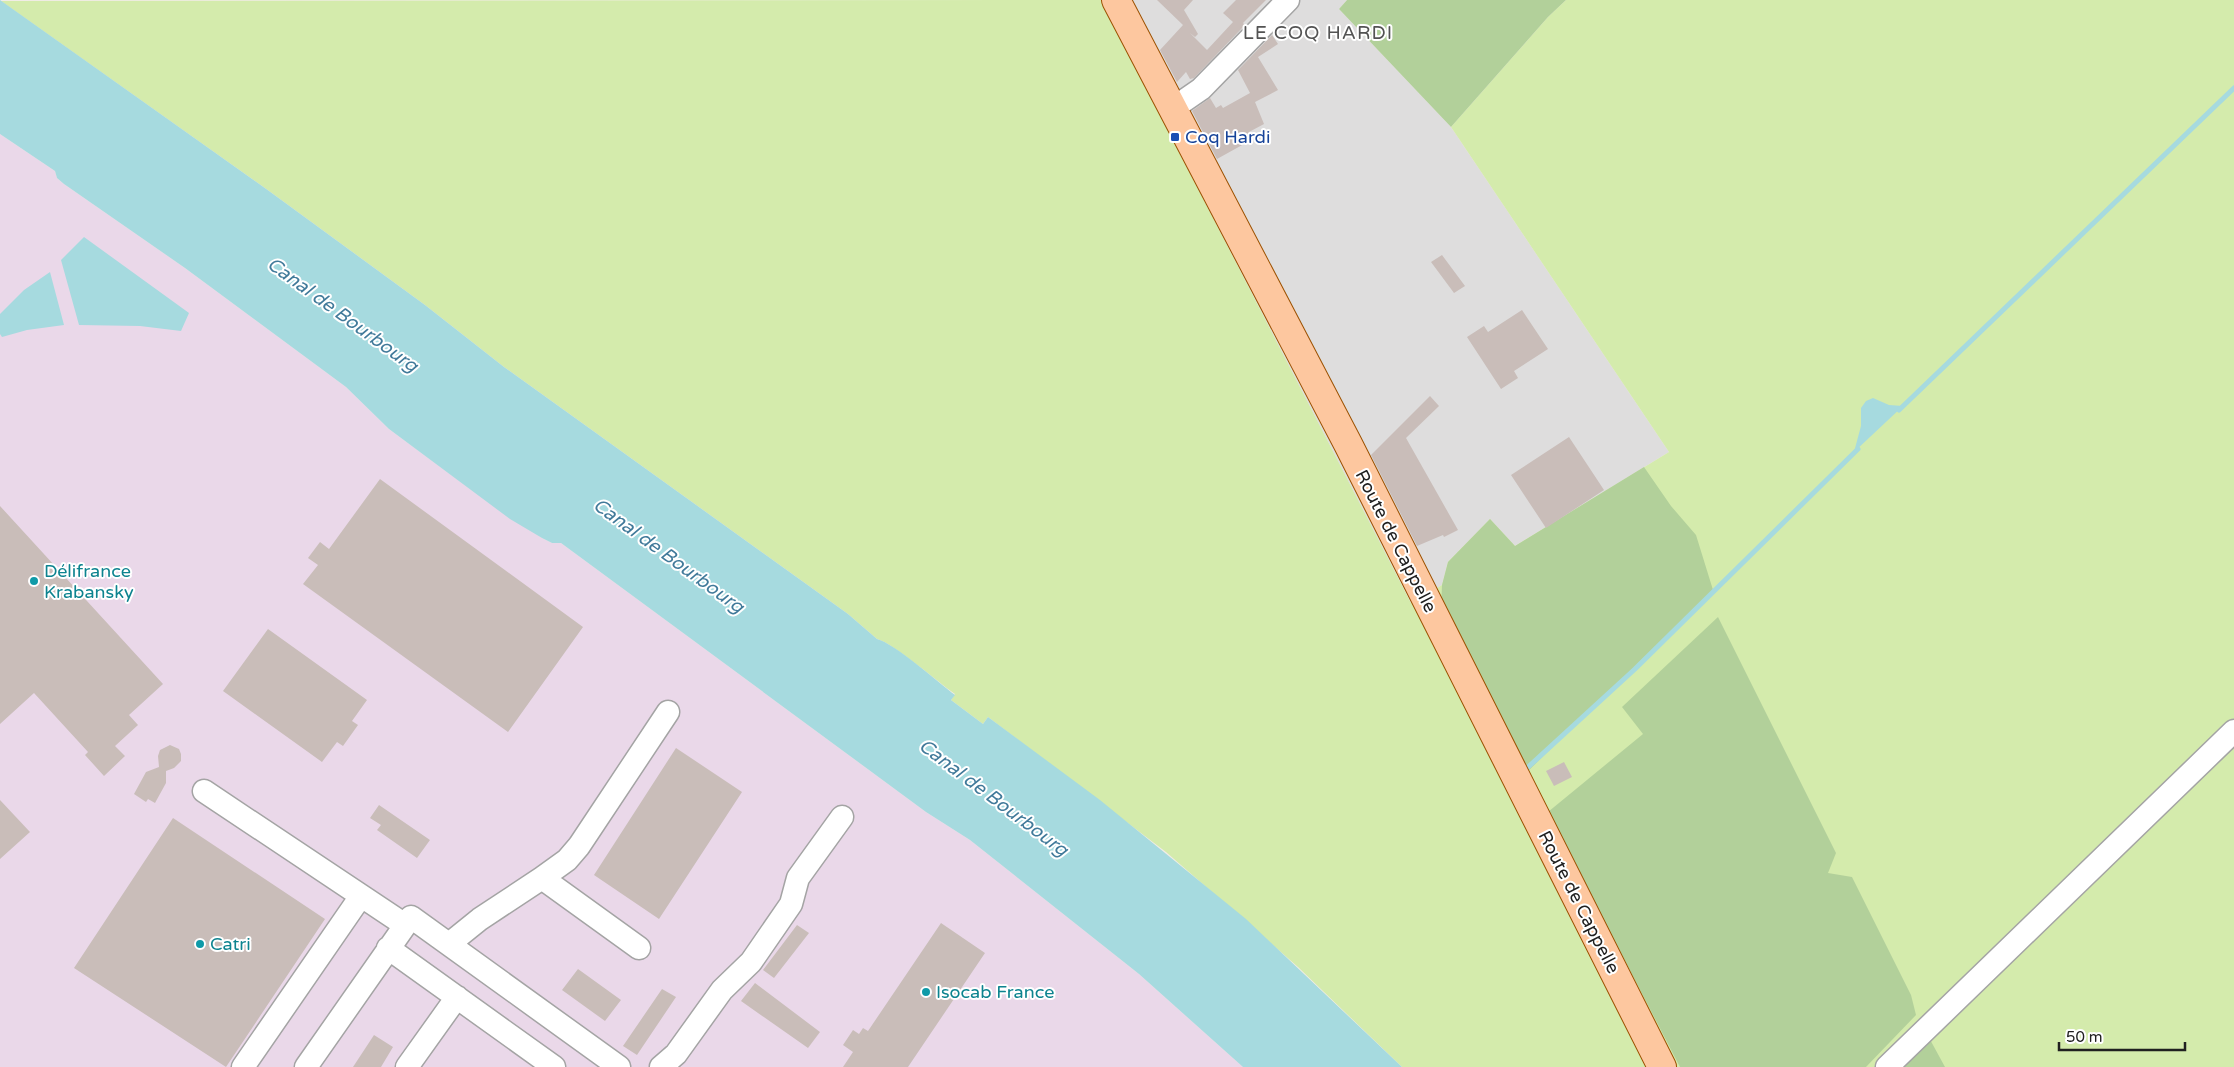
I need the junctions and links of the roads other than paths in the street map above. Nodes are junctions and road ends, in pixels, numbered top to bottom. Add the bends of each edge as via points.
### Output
1 (1288, 0) edge
2 (1118, 6) edge
3 (1172, 109) junction
4 (668, 712) dead end
5 (2234, 731) edge
6 (204, 790) dead end
7 (842, 817) dead end
8 (542, 878) junction
9 (361, 896) junction
10 (408, 921) junction
11 (449, 944) junction
12 (388, 948) junction
13 (639, 948) dead end
14 (457, 997) junction
15 (243, 1067) edge
16 (306, 1067) edge
17 (407, 1067) edge
18 (554, 1067) edge
19 (619, 1067) edge
20 (661, 1067) edge
21 (1662, 1067) edge
22 (1888, 1067) edge

1 - 3 street via 1201,89
2 - 3 main road, Route de Cappelle
3 - 21 main road, Route de Cappelle via 1348,444
4 - 8 street via 579,846
5 - 22 street
6 - 9 street
7 - 20 street via 798,878 791,904 751,962 722,990 676,1054
8 - 11 street
8 - 13 street
9 - 10 street
9 - 15 street
10 - 11 street
10 - 12 street
11 - 19 street
12 - 14 street
12 - 16 street
14 - 17 street
14 - 18 street

